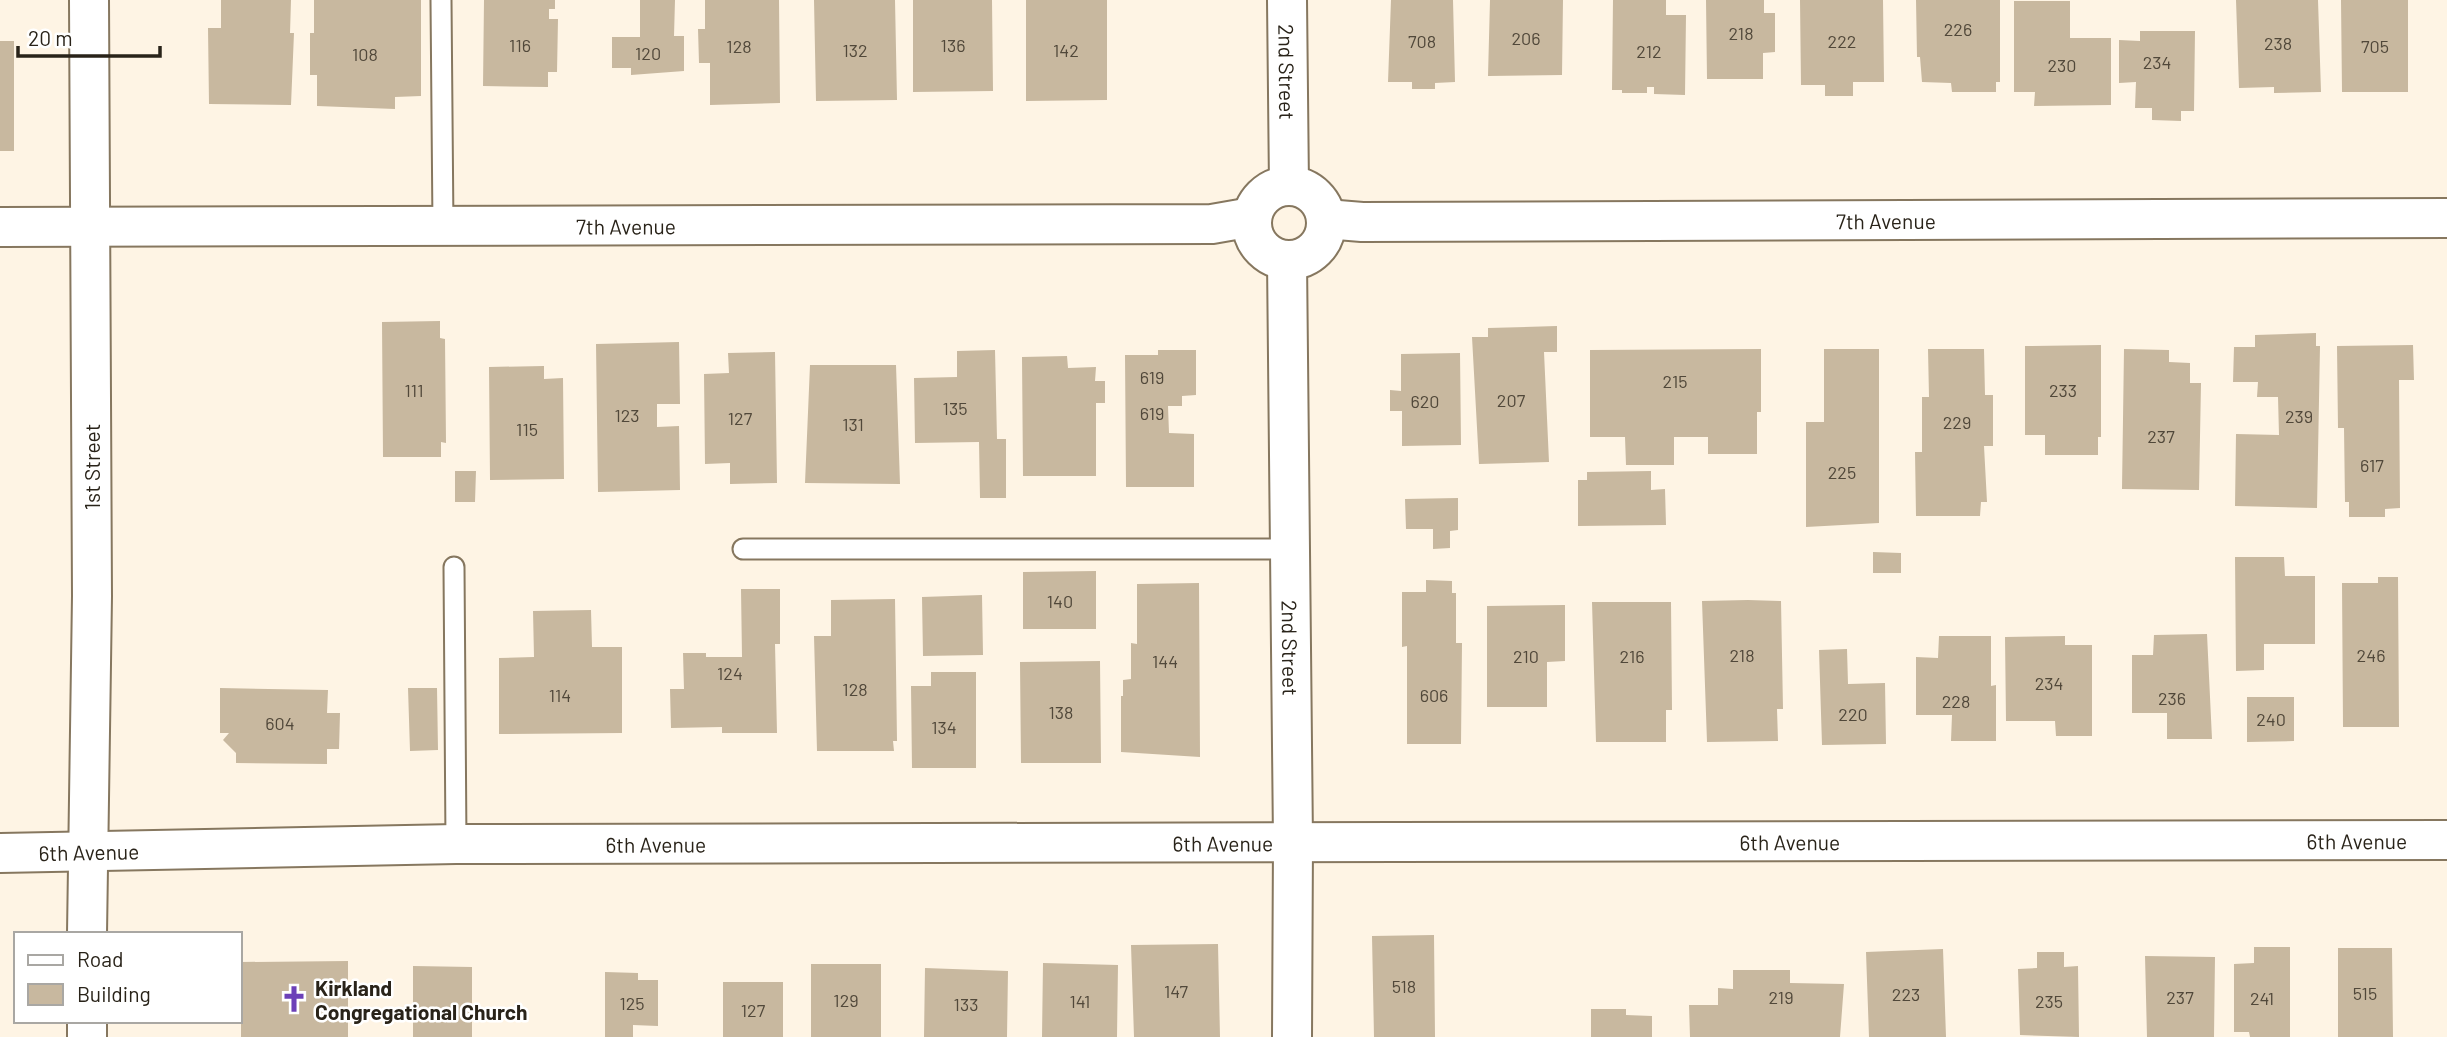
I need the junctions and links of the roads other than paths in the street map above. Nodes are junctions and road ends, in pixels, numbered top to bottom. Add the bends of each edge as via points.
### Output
1 (89, 0) edge
2 (442, 0) edge
3 (1287, 0) edge
4 (1289, 186) junction
5 (1251, 217) junction
6 (2447, 218) edge
7 (1326, 219) junction
8 (0, 227) edge
9 (90, 228) junction
10 (443, 228) junction
11 (1287, 260) junction
12 (743, 548) dead end
13 (1289, 549) junction
14 (454, 567) dead end
15 (2447, 840) edge
16 (1293, 842) junction
17 (456, 844) junction
18 (0, 853) edge
19 (88, 854) junction
20 (87, 932) edge
21 (1292, 1037) edge

1 - 9 street, 1st Street
2 - 10 lane
3 - 4 street, 2nd Street
4 - 5 street via 1262,197
4 - 7 street via 1316,197
5 - 10 street, 7th Avenue via 1212,223
5 - 11 street via 1256,242 1275,258
6 - 7 street, 7th Avenue
7 - 11 street via 1320,244 1300,259
8 - 9 street, 7th Avenue
9 - 10 street, 7th Avenue
9 - 19 street, 1st Street
11 - 13 street, 2nd Street
12 - 13 lane
13 - 16 street, 2nd Street
14 - 17 lane
15 - 16 street, 6th Avenue
16 - 17 street, 6th Avenue
16 - 21 street, 2nd Street
17 - 19 street, 6th Avenue
18 - 19 street, 6th Avenue
19 - 20 street, 1st Street

